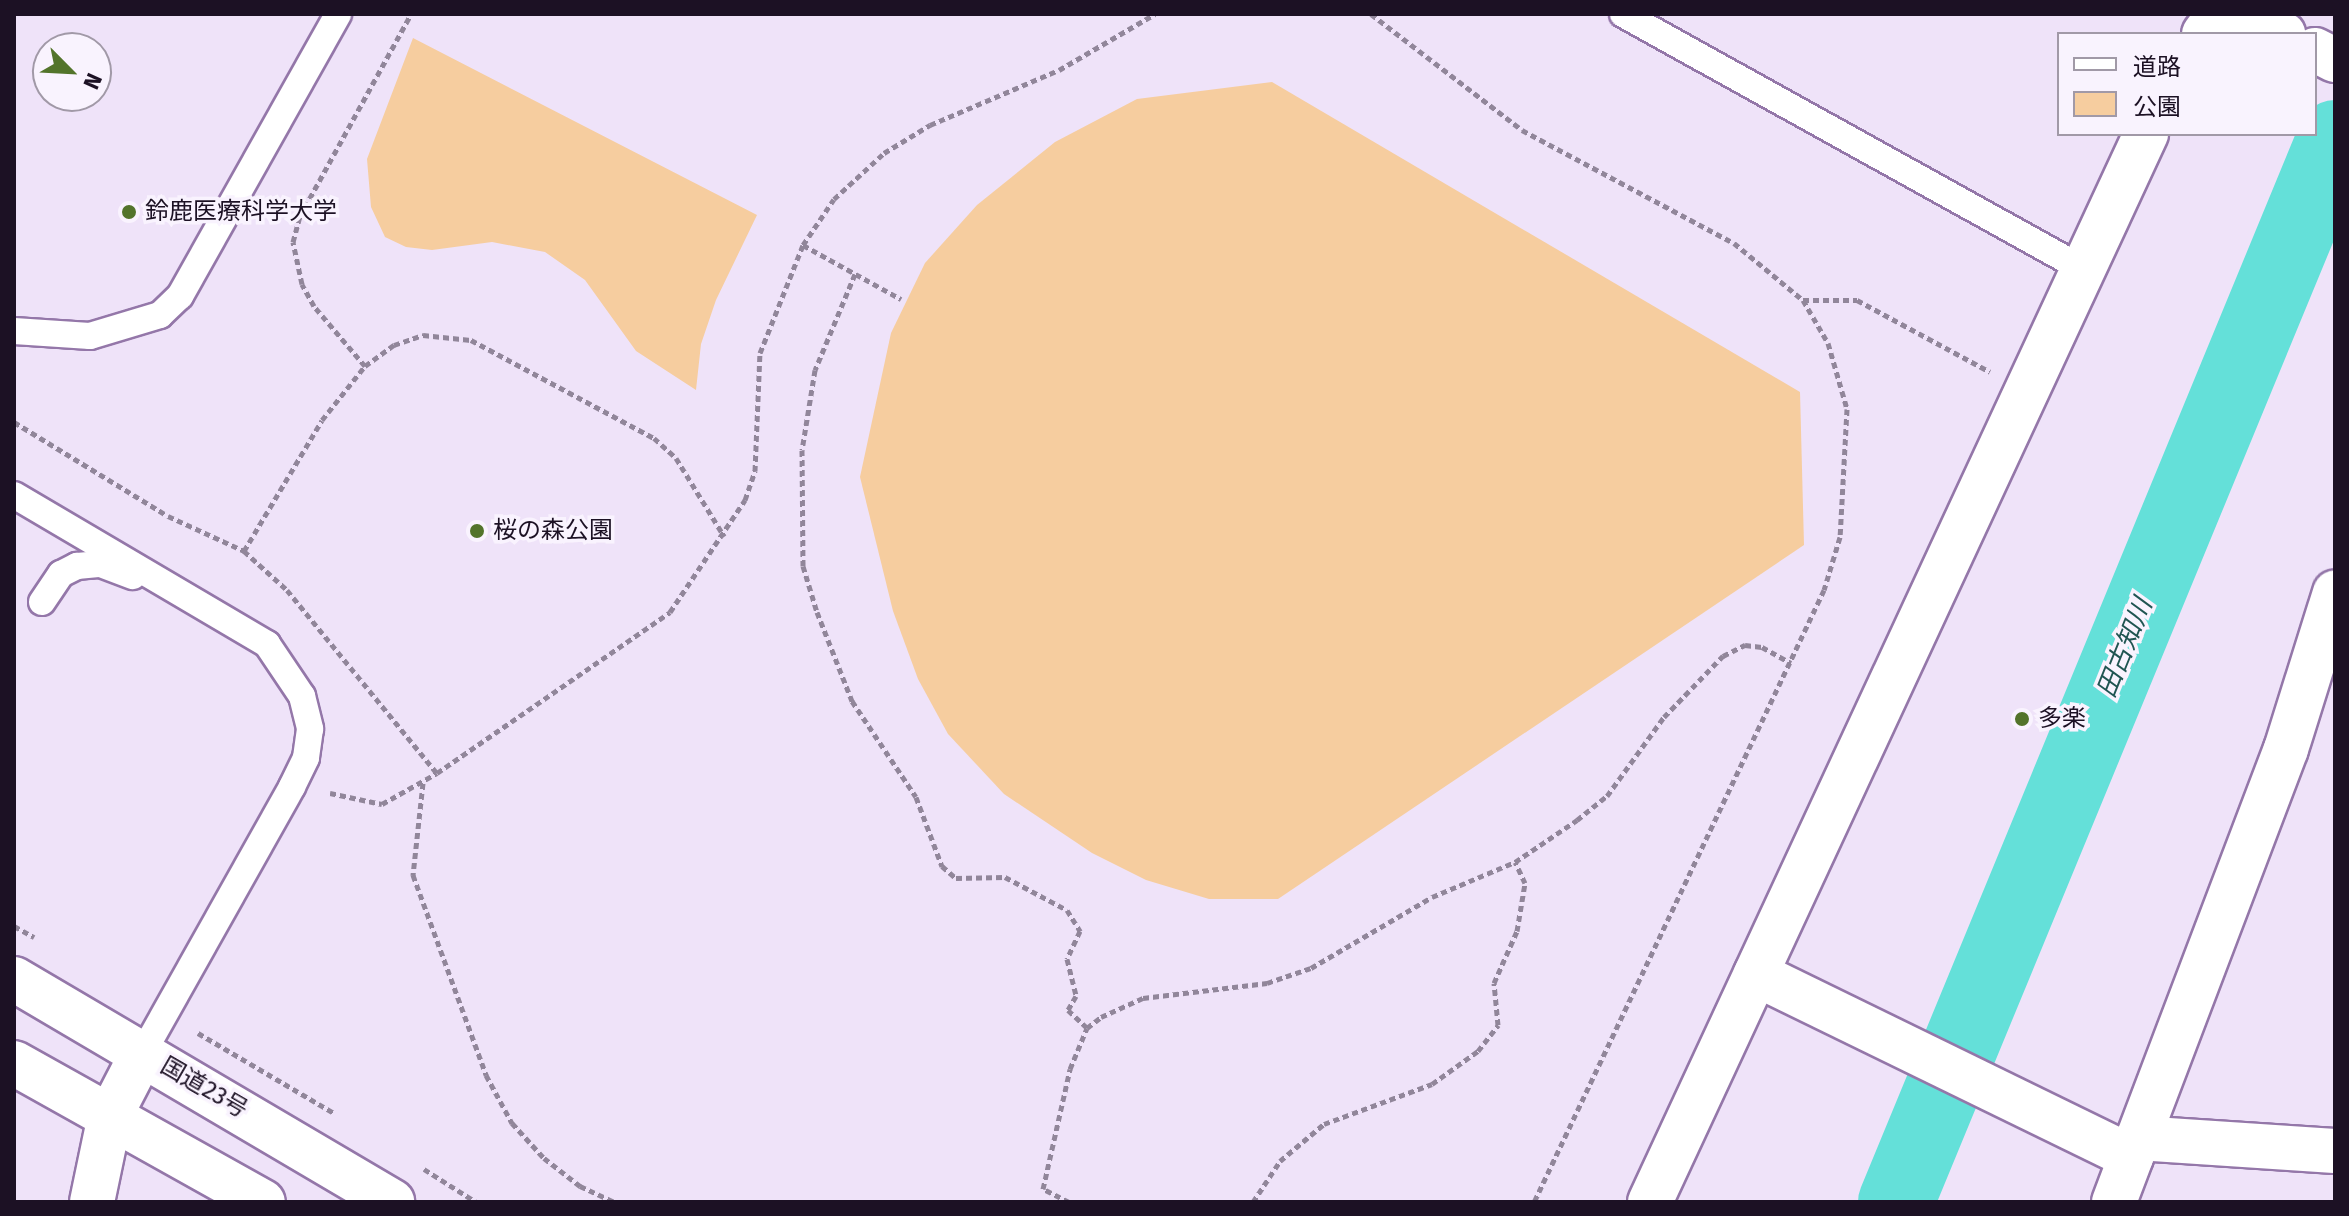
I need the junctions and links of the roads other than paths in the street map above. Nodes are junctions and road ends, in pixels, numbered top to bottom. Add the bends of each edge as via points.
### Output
1 (338, 14) edge
2 (1623, 14) edge
3 (2219, 14) edge
4 (2242, 14) edge
5 (2206, 32) edge
6 (2279, 32) edge
7 (2317, 51) edge
8 (2335, 60) edge
9 (2145, 136) edge
10 (2083, 269) junction
11 (14, 331) edge
12 (14, 495) edge
13 (2335, 593) edge
14 (187, 599) junction
15 (42, 602) dead end
16 (1756, 974) junction
17 (14, 979) edge
18 (143, 1052) junction
19 (14, 1063) edge
20 (110, 1116) junction
21 (2135, 1148) junction
22 (2335, 1151) edge
23 (92, 1202) edge
24 (263, 1202) edge
25 (392, 1202) edge
26 (1650, 1202) edge
27 (2114, 1202) edge

1 - 11 lane via 180,296 160,315 90,336
2 - 10 lane
3 - 5 main road
4 - 6 main road
7 - 8 main road
9 - 10 main road
10 - 16 main road
12 - 14 lane
13 - 21 main road via 2286,749
14 - 15 lane via 101,564 61,574
14 - 18 lane via 267,644 302,696 310,729 306,758 292,787
16 - 21 main road
16 - 26 main road
17 - 18 main road, 国道23号
18 - 20 main road
18 - 25 main road, 国道23号
19 - 20 main road
20 - 23 main road
20 - 24 main road
21 - 22 main road
21 - 27 main road

